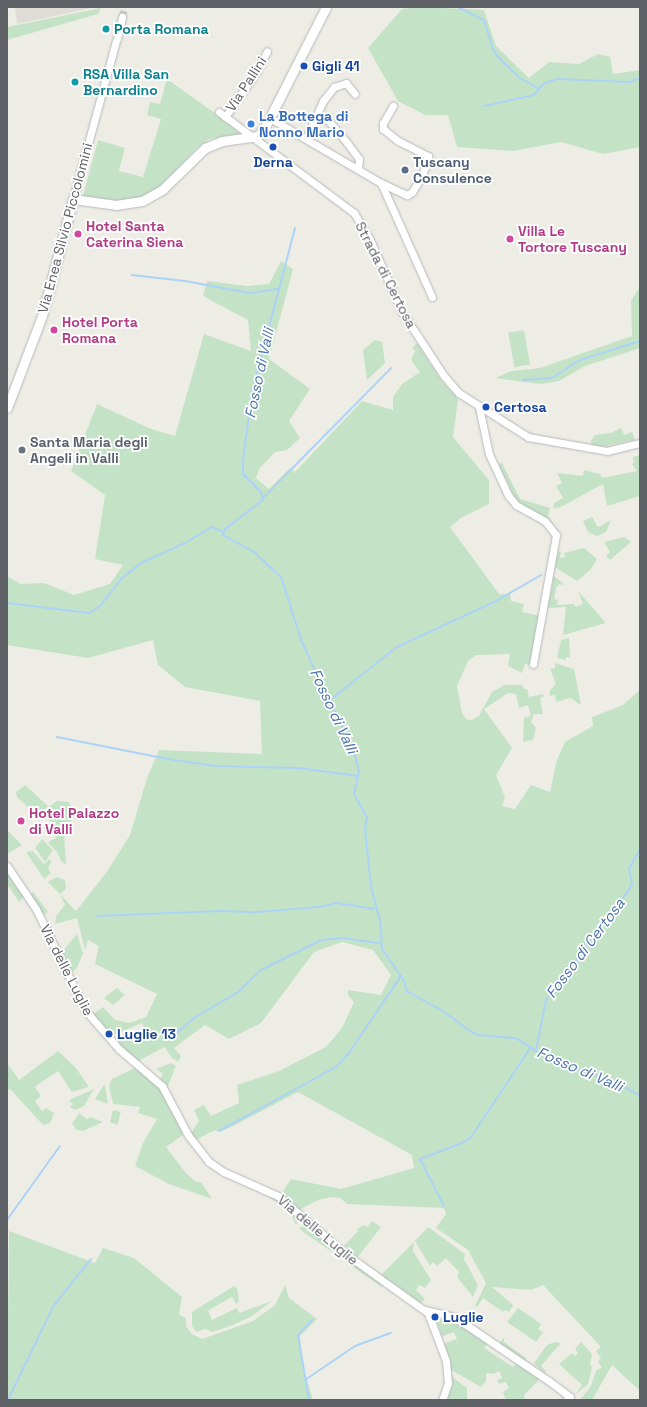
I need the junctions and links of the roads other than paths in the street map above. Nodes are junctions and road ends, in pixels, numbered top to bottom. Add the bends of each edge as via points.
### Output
1 (326, 7) edge
2 (122, 18) tunnel mouth
3 (267, 51) dead end
4 (355, 94) dead end
5 (393, 106) dead end
6 (219, 112) dead end
7 (225, 117) junction
8 (318, 117) junction
9 (270, 118) junction
10 (255, 138) junction
11 (306, 138) junction
12 (358, 168) junction
13 (381, 183) junction
14 (73, 199) junction
15 (432, 297) dead end
16 (479, 407) junction
17 (7, 408) edge
18 (640, 443) edge
19 (533, 664) dead end
20 (7, 866) edge
21 (423, 1309) junction
22 (442, 1400) edge
23 (566, 1400) edge

1 - 9 main road
2 - 14 street, Via Enea Silvio Piccolomini
3 - 7 street, Via Pallini via 257,71
4 - 8 street via 347,83 338,84 324,100
5 - 13 street via 383,123 383,129 398,141 426,153 428,157 424,172 410,195
6 - 7 street, Strada di Certosa
7 - 10 street, Strada di Certosa
8 - 11 street
8 - 12 street via 328,120 347,143 359,159
9 - 10 main road
9 - 11 street
10 - 14 main road via 222,140 204,148 162,190 142,202 109,205
10 - 16 street, Strada di Certosa via 354,213 370,240 402,312 420,341 454,389
11 - 12 street
12 - 13 street
13 - 15 street
14 - 17 main road, Via Enea Silvio Piccolomini via 42,316
16 - 18 street, Strada di Certosa via 510,428 531,438 607,451
16 - 19 street via 489,454 508,496 516,505 545,521 556,535
20 - 21 street, Via delle Luglie via 36,909 85,1010 119,1049 162,1086 188,1135 209,1162 224,1172 278,1196 347,1255
21 - 22 street, Via delle Luglie via 433,1322 446,1361 448,1383
21 - 23 street via 458,1320 570,1397

